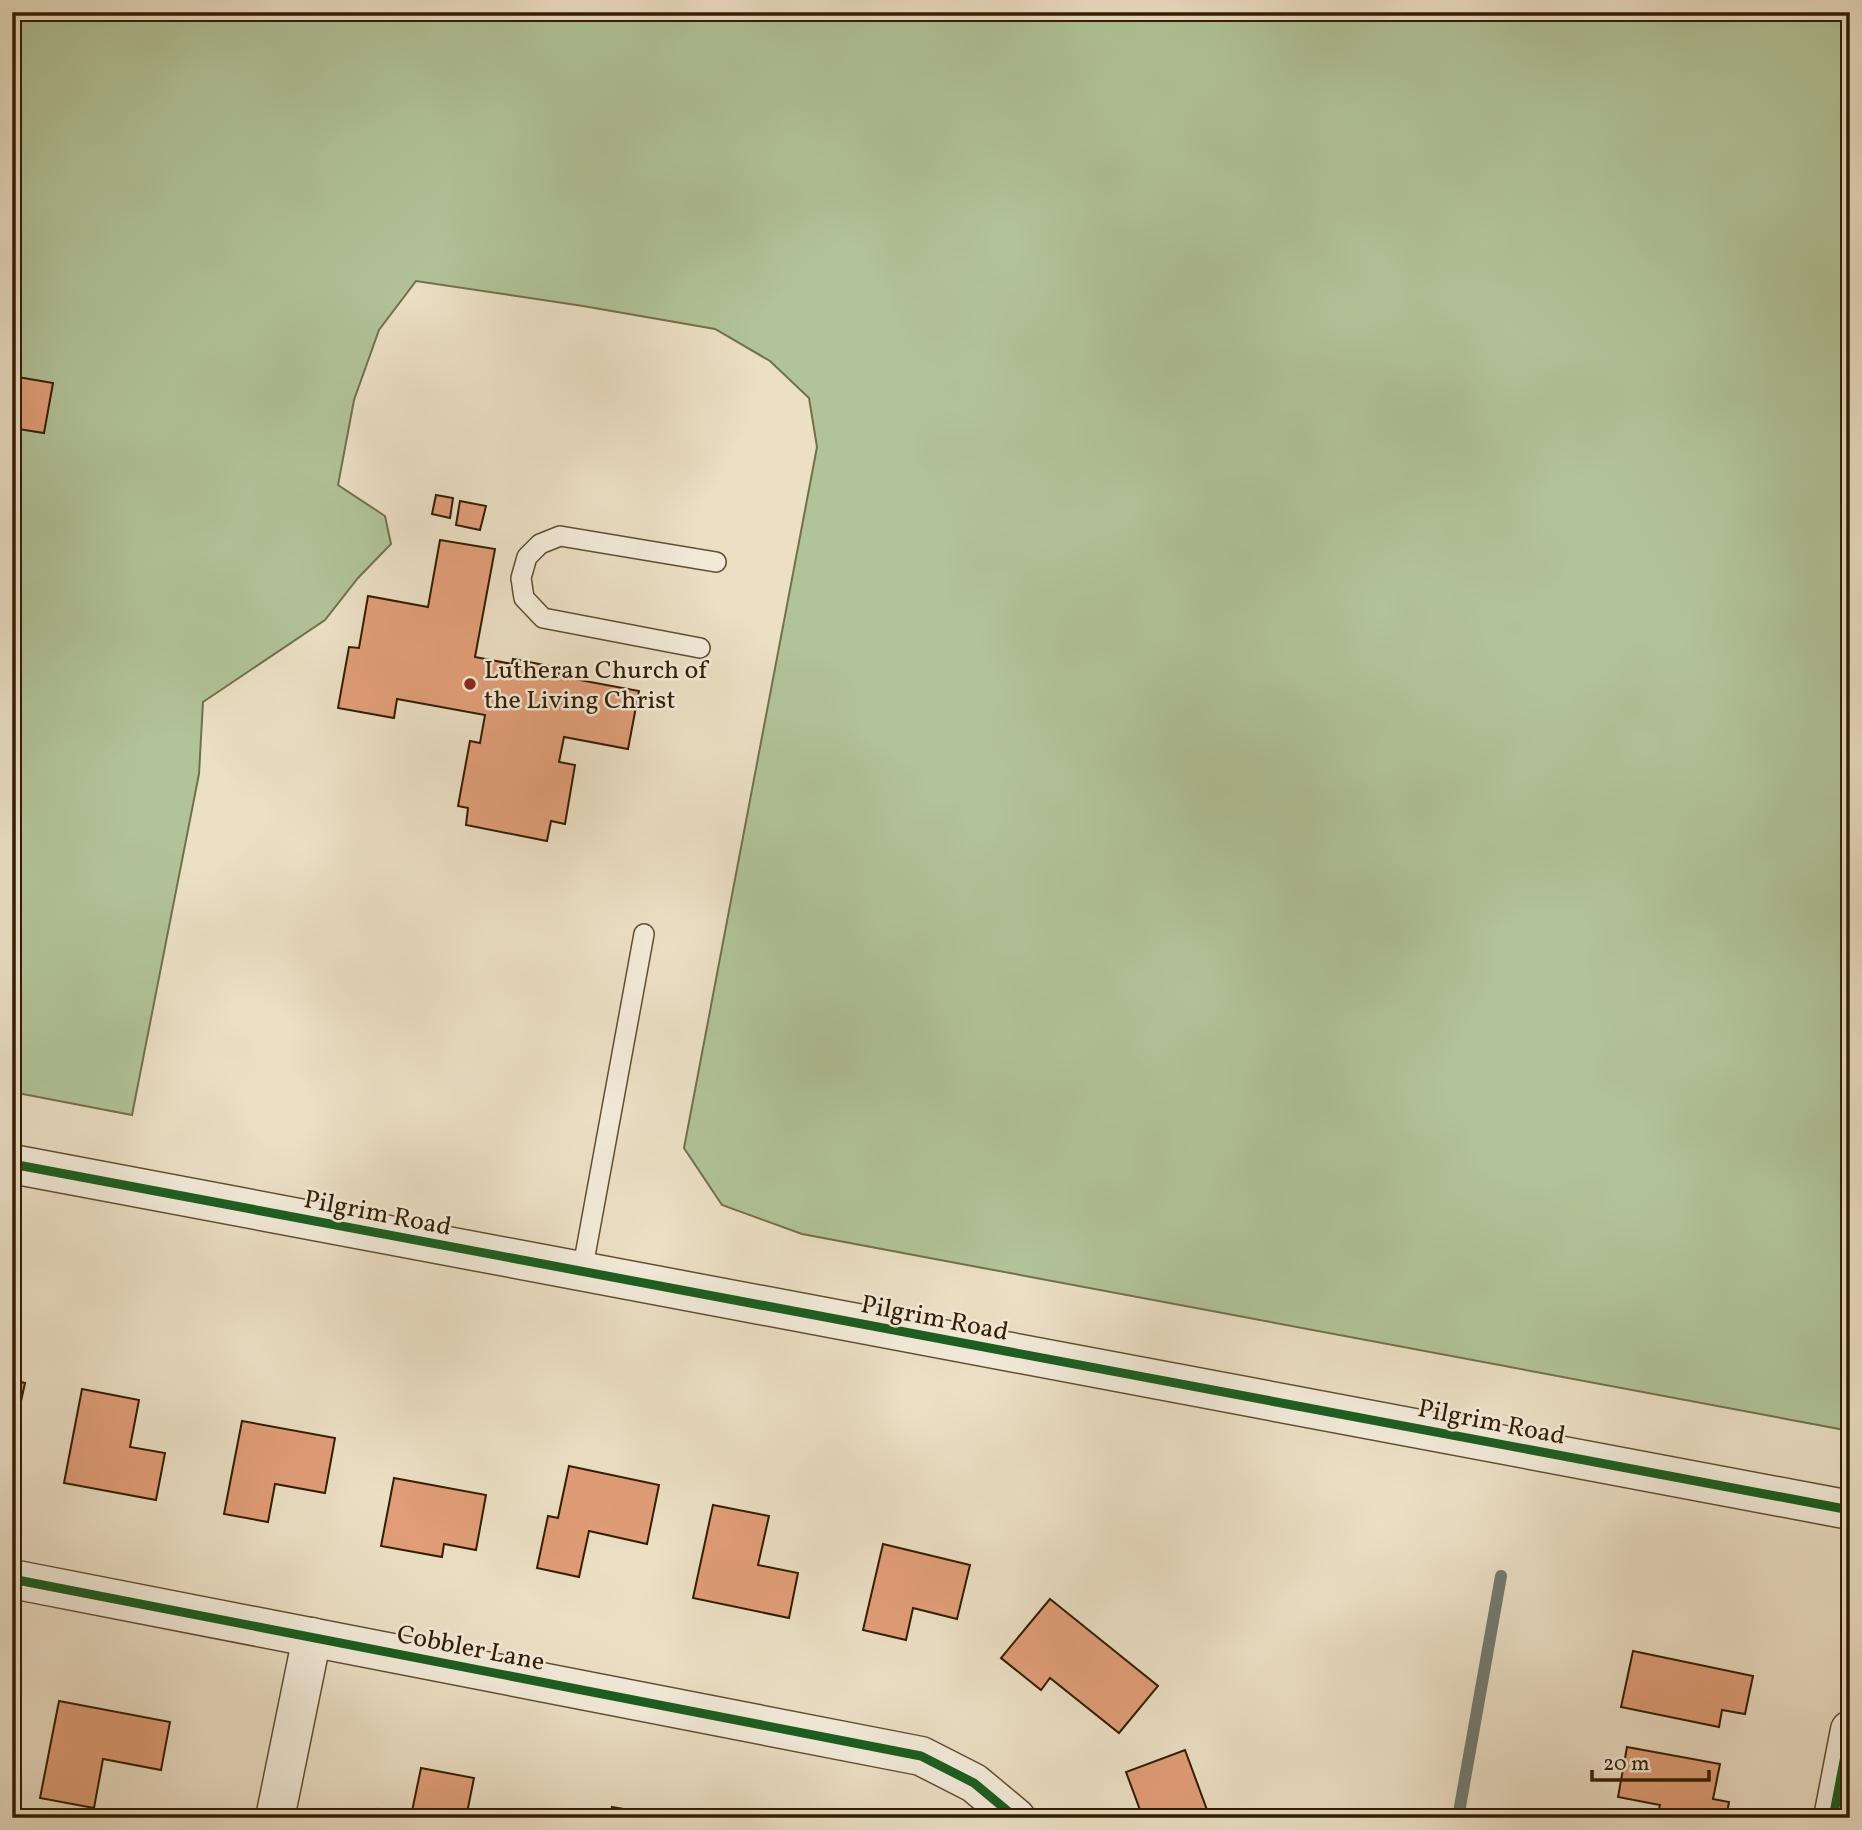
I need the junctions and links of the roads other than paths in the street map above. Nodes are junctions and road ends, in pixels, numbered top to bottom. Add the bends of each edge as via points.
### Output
1 (716, 562) dead end
2 (700, 648) dead end
3 (643, 934) dead end
4 (12, 1164) edge
5 (582, 1272) junction
6 (1850, 1510) edge
7 (12, 1579) edge
8 (312, 1637) junction
9 (1850, 1730) edge
10 (275, 1818) edge
11 (1016, 1818) edge
12 (1833, 1818) edge

1 - 2 lane via 560,536 540,544 527,557 521,578 524,598 543,618
3 - 5 lane
4 - 5 street, Pilgrim Road
5 - 6 street, Pilgrim Road
7 - 8 street, Cobbler Lane
8 - 10 street
8 - 11 street, Cobbler Lane via 921,1756 974,1783
9 - 12 street

